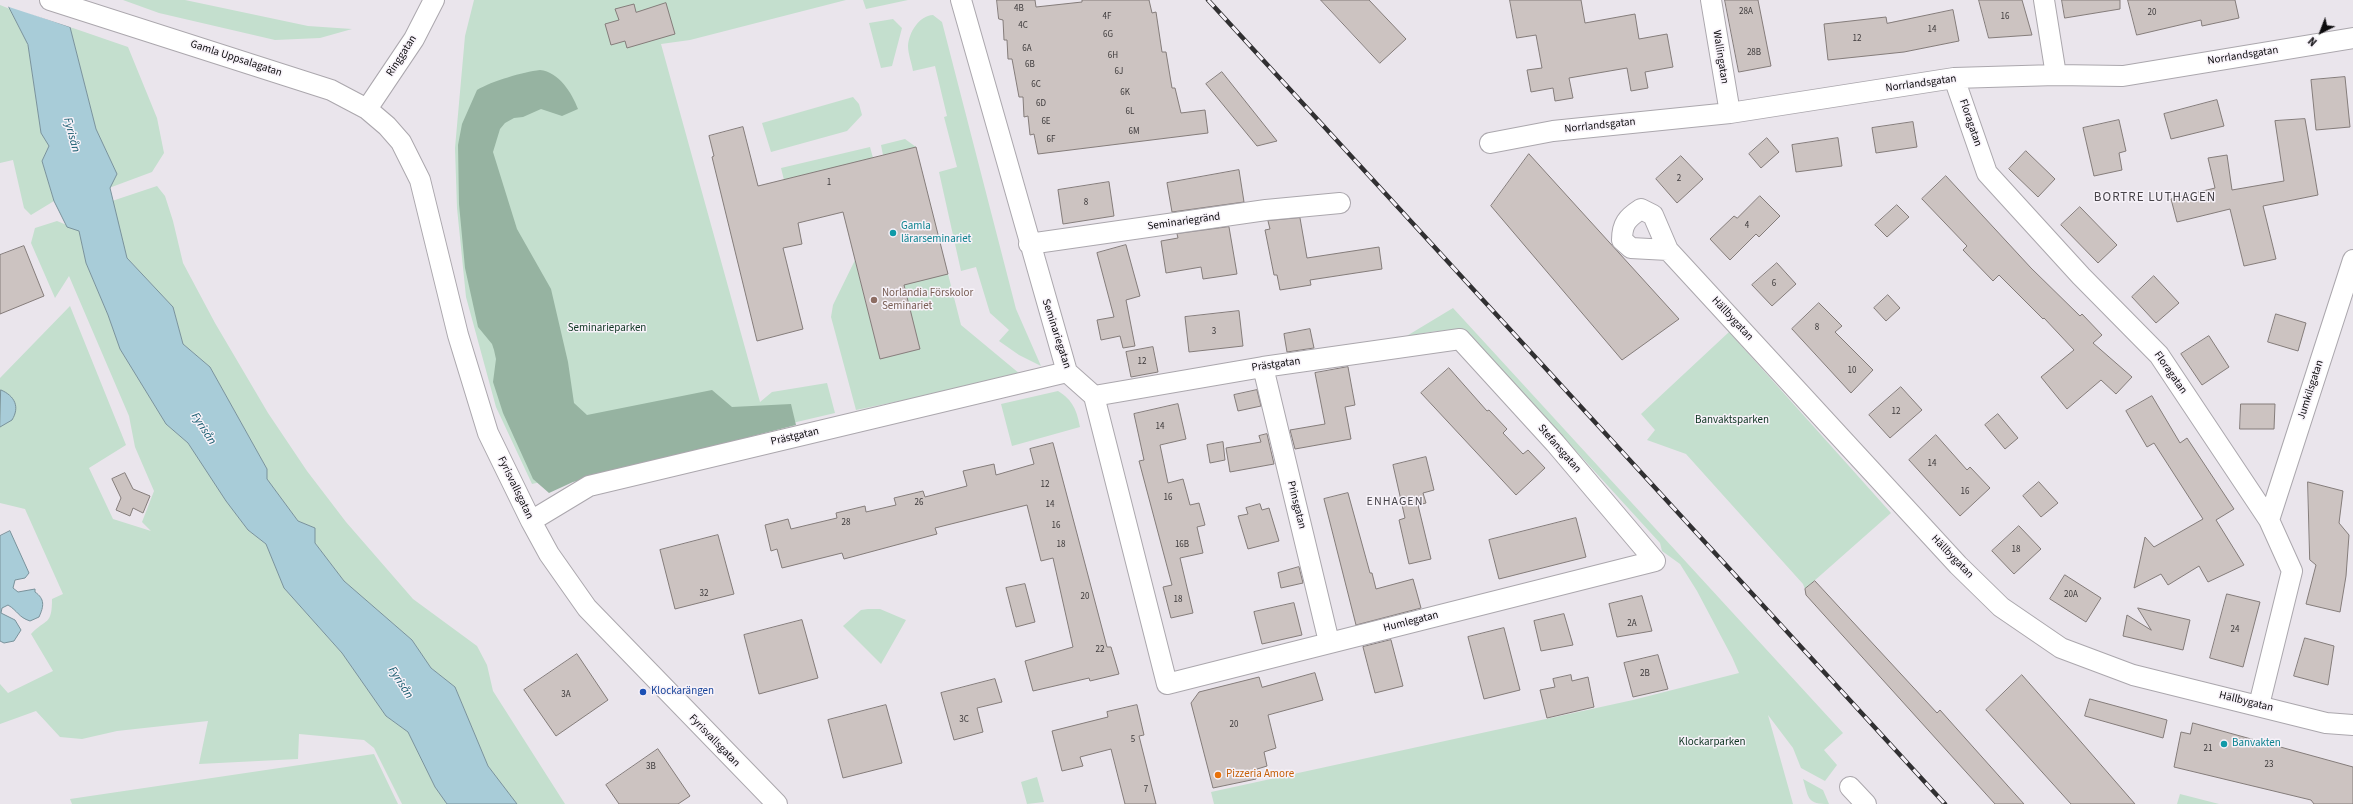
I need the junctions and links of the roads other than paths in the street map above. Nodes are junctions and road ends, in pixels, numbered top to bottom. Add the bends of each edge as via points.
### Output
1 (50, 0) edge
2 (434, 0) edge
3 (961, 0) edge
4 (1711, 0) edge
5 (2044, 0) edge
6 (2353, 38) edge
7 (2056, 75) junction
8 (1954, 78) junction
9 (367, 110) junction
10 (1730, 114) junction
11 (1490, 143) dead end
12 (1340, 202) dead end
13 (1029, 244) junction
14 (1668, 250) dead end
15 (2353, 260) edge
16 (1460, 339) joint
17 (1263, 367) junction
18 (1067, 372) junction
19 (1094, 396) junction
20 (2269, 520) junction
21 (530, 521) junction
22 (1655, 561) joint
23 (1329, 642) junction
24 (2259, 705) junction
25 (2326, 723) junction
26 (2353, 725) edge
27 (2353, 736) edge
28 (1850, 787) dead end
29 (777, 804) edge
30 (1866, 804) edge

1 - 9 street, Gamla Uppsalagatan via 331,90
2 - 9 street, Ringgatan via 414,39
3 - 13 street, Seminariegatan
4 - 10 street, Wallingatan
5 - 7 street
6 - 7 street, Norrlandsgatan via 2123,76
7 - 8 street, Norrlandsgatan
8 - 10 street, Norrlandsgatan
8 - 20 street, Floragatan via 1987,173 2081,276 2159,355
9 - 21 street, Fyrisvallsgatan via 401,142 420,180 458,335 488,433
10 - 11 street, Norrlandsgatan via 1553,131
12 - 13 street, Seminariegränd
13 - 18 street, Seminariegatan
14 - 24 street, Hällbygatan via 1958,565 2001,607 2068,650 2132,675
15 - 20 street, Jumkilsgatan
16 - 17 street, Prästgatan
16 - 22 street, Stefansgatan via 1555,443
17 - 19 street, Prästgatan
17 - 23 street, Prinsgatan
18 - 19 street, Seminariegatan
18 - 21 street, Prästgatan via 589,486
19 - 23 street, Humlegatan via 1167,684
20 - 24 street, Floragatan via 2292,571
21 - 29 street, Fyrisvallsgatan via 549,554 587,608
22 - 23 street, Humlegatan
24 - 25 street, Hällbygatan
25 - 26 street, Hällbygatan
25 - 27 street, Hällbygatan
28 - 30 street

